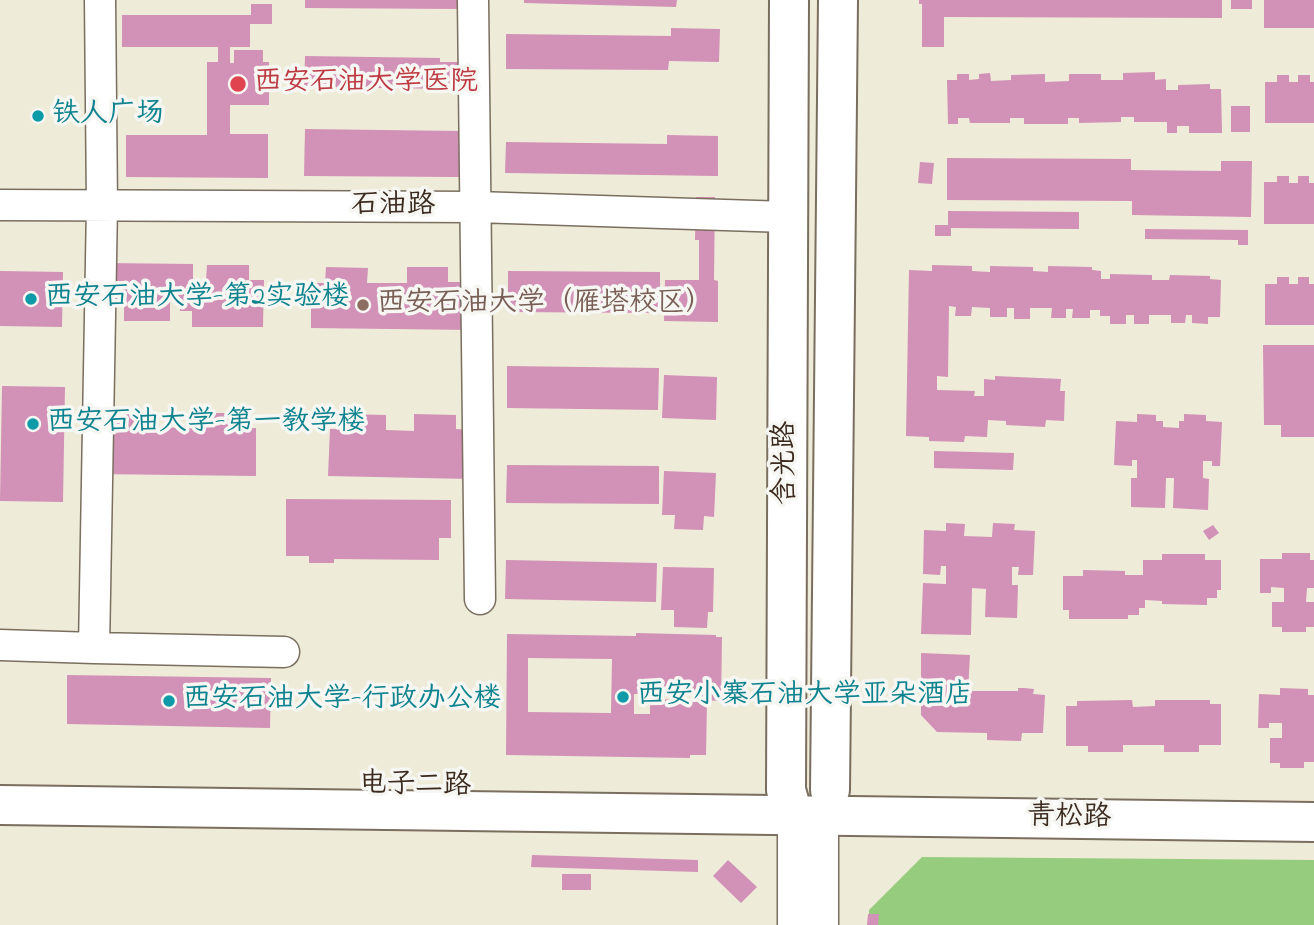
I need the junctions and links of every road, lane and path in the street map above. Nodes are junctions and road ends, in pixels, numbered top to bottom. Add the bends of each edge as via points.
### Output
1 (100, 0) edge
2 (473, 0) edge
3 (789, 0) edge
4 (838, 0) edge
5 (0, 205) edge
6 (102, 205) junction
7 (476, 207) junction
8 (787, 216) junction
9 (480, 599) dead end
10 (0, 645) edge
11 (94, 648) junction
12 (284, 652) dead end
13 (0, 783) edge
14 (1314, 797) edge
15 (808, 802) junction
16 (0, 805) edge
17 (1314, 821) edge
18 (793, 925) edge
19 (823, 925) edge

1 - 6 street
2 - 7 street
3 - 8 main road, 含光路
4 - 15 main road, 含光路
5 - 6 street, 石油路
6 - 7 street, 石油路
6 - 11 street
7 - 8 street, 石油路
7 - 9 street
8 - 15 main road, 含光路
10 - 11 street
11 - 12 street
13 - 15 main road, 电子二路
14 - 15 main road, 青松路
15 - 16 main road, 电子二路
15 - 17 main road, 青松路
15 - 18 street, 含光路
15 - 19 street, 含光路

